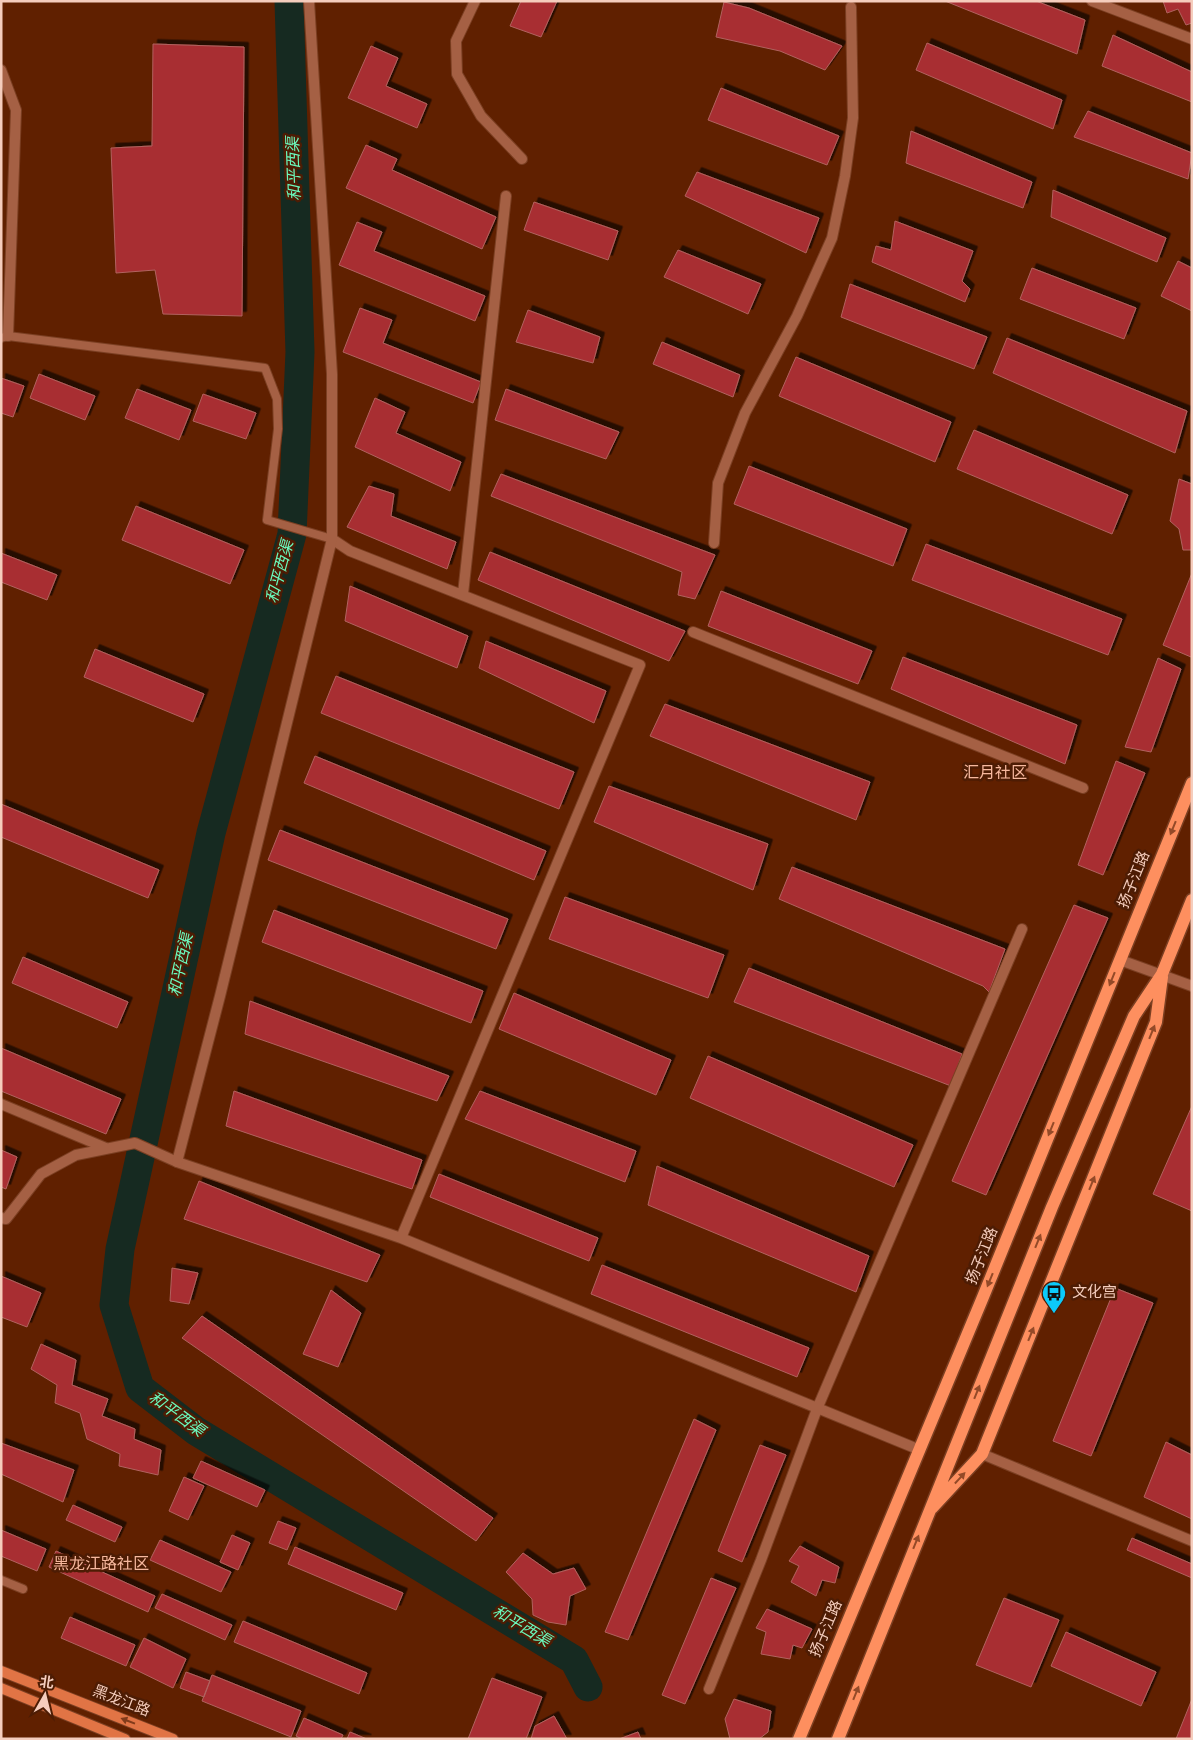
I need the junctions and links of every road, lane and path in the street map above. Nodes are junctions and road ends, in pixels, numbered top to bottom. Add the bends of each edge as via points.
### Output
1 (309, 1) edge
2 (476, 1) edge
3 (1092, 1) edge
4 (851, 7) dead end
5 (1192, 39) edge
6 (1, 70) edge
7 (522, 158) dead end
8 (506, 196) dead end
9 (4, 337) edge
10 (331, 538) junction
11 (714, 543) dead end
12 (463, 594) junction
13 (693, 632) dead end
14 (1192, 783) edge
15 (1083, 788) dead end
16 (1192, 900) edge
17 (1022, 929) dead end
18 (1120, 960) junction
19 (1162, 974) junction
20 (1192, 986) edge
21 (1, 1104) edge
22 (106, 1148) junction
23 (176, 1161) junction
24 (1, 1218) edge
25 (402, 1238) junction
26 (817, 1409) junction
27 (920, 1450) junction
28 (982, 1454) junction
29 (927, 1514) junction
30 (1192, 1541) edge
31 (1, 1580) edge
32 (23, 1589) dead end
33 (1, 1671) edge
34 (1, 1688) edge
35 (709, 1689) dead end
36 (125, 1739) edge
37 (174, 1739) edge
38 (798, 1739) edge
39 (838, 1739) edge

1 - 10 street via 332,374
2 - 7 street via 456,40 457,74 481,116
3 - 5 street
4 - 11 street via 853,118 832,238 797,316 744,412 718,483
6 - 9 street via 16,110
8 - 12 street
9 - 10 lane via 265,368 277,399 278,429 267,520
10 - 12 street via 350,550
10 - 23 street via 220,996
12 - 25 street via 640,665
13 - 15 street
14 -> 18 main road, 扬子江路
16 - 19 main road
17 - 26 street
18 - 19 street
18 -> 27 main road, 扬子江路
19 - 20 street
28 -> 19 main road via 1156,1022
29 -> 19 main road via 1134,1016
21 - 22 street
22 - 23 street via 135,1143
22 - 24 street via 76,1155 41,1174 6,1219
23 - 25 street
25 - 26 street
26 - 27 street
26 - 35 street
27 - 38 main road, 扬子江路
29 -> 28 main road
28 - 30 street
39 -> 29 main road
31 - 32 lane
37 -> 33 main road, 黑龙江路
34 - 36 main road

